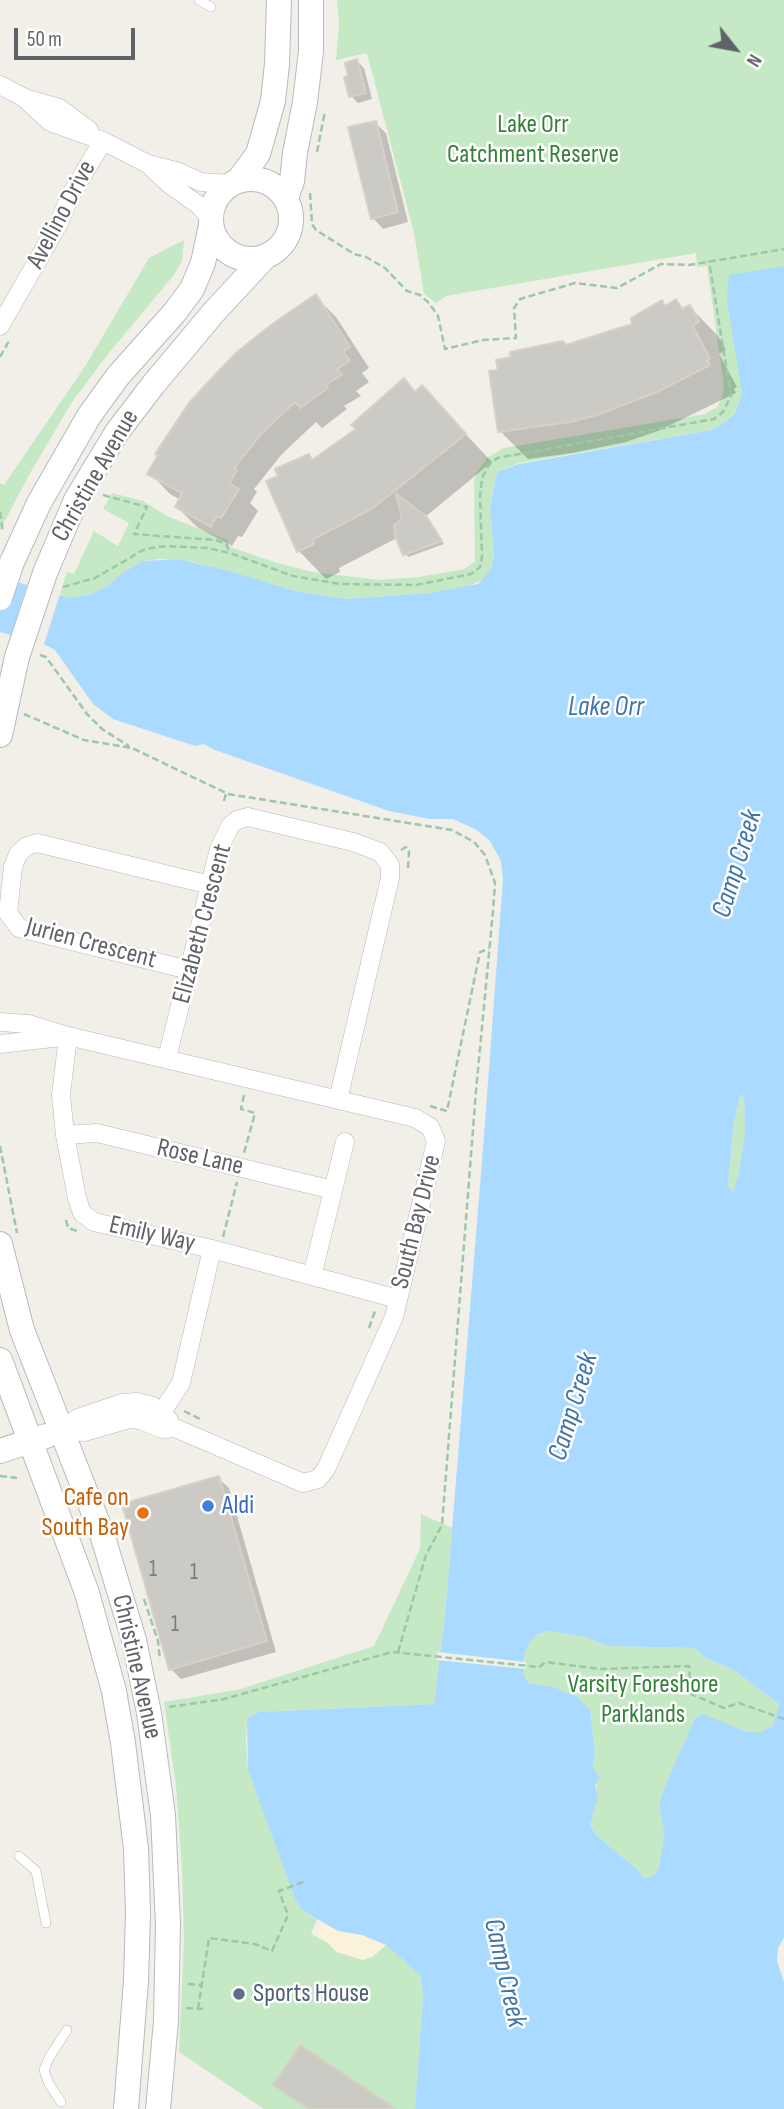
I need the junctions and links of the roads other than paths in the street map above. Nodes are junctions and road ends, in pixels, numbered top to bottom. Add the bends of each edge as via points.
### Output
1 (199, 0) edge
2 (279, 0) edge
3 (311, 0) edge
4 (211, 7) dead end
5 (0, 85) edge
6 (103, 141) junction
7 (148, 164) junction
8 (234, 182) junction
9 (286, 198) junction
10 (211, 222) junction
11 (265, 257) junction
12 (0, 326) edge
13 (0, 598) edge
14 (0, 735) edge
15 (210, 885) junction
16 (189, 970) junction
17 (0, 1022) edge
18 (68, 1036) junction
19 (0, 1044) edge
20 (167, 1058) junction
21 (338, 1100) junction
22 (65, 1135) junction
23 (345, 1142) dead end
24 (333, 1191) junction
25 (0, 1244) edge
26 (217, 1244) junction
27 (312, 1276) junction
28 (398, 1299) junction
29 (0, 1360) edge
30 (169, 1410) junction
31 (176, 1428) junction
32 (61, 1432) junction
33 (31, 1440) junction
34 (0, 1451) edge
35 (19, 1856) dead end
36 (47, 1923) dead end
37 (67, 2030) dead end
38 (61, 2102) dead end
39 (126, 2109) edge
40 (158, 2109) edge

1 - 4 lane
2 - 8 main road, Christine Avenue via 273,101 258,154
3 - 9 main road, Christine Avenue via 305,102
5 - 6 street via 59,108
6 - 7 street
6 - 12 street, Avellino Drive
7 - 8 street via 201,182
7 - 10 street via 200,206
8 - 9 main road via 265,181
8 - 10 main road, Christine Avenue via 216,200
9 - 11 main road, Christine Avenue via 292,217 288,236
10 - 11 main road via 221,246 230,253
10 - 13 main road, Christine Avenue, bridge via 192,289 89,416 39,503
11 - 14 main road, Christine Avenue, bridge via 153,385 117,432 76,500 54,580 18,657
15 - 16 street, Elizabeth Crescent
15 - 16 street, Jurien Crescent via 37,843 18,854 13,867 8,913 19,928
15 - 21 street, Elizabeth Crescent via 230,826 248,817 353,842 380,852 390,865 368,981
16 - 20 street, Elizabeth Crescent
17 - 18 street, South Bay Drive via 29,1024
18 - 19 street, South Bay Drive
18 - 20 street, South Bay Drive
18 - 22 street, Emily Way via 62,1082
20 - 21 street, South Bay Drive
21 - 28 street, South Bay Drive via 415,1118 434,1132 436,1150
22 - 24 street, Rose Lane via 97,1133
22 - 26 street, Emily Way via 77,1198 82,1213 94,1222
23 - 24 street
24 - 27 street
25 - 32 main road, Christine Avenue via 22,1330
26 - 27 street, Emily Way
26 - 30 street via 181,1383
27 - 28 street, Emily Way
28 - 31 street, South Bay Drive via 394,1317 318,1479 303,1483
29 - 33 main road, Christine Avenue
30 - 31 street, South Bay Drive
30 - 32 street via 122,1403 78,1418
31 - 32 street, South Bay Drive via 129,1419 84,1432
32 - 33 main road
32 - 40 main road, Christine Avenue via 102,1534 134,1640 153,1739 163,1815 168,1924
33 - 34 main road
33 - 39 main road, Christine Avenue via 87,1593 123,1743 136,1849 138,1913
35 - 36 lane via 36,1871
37 - 38 lane via 44,2070

